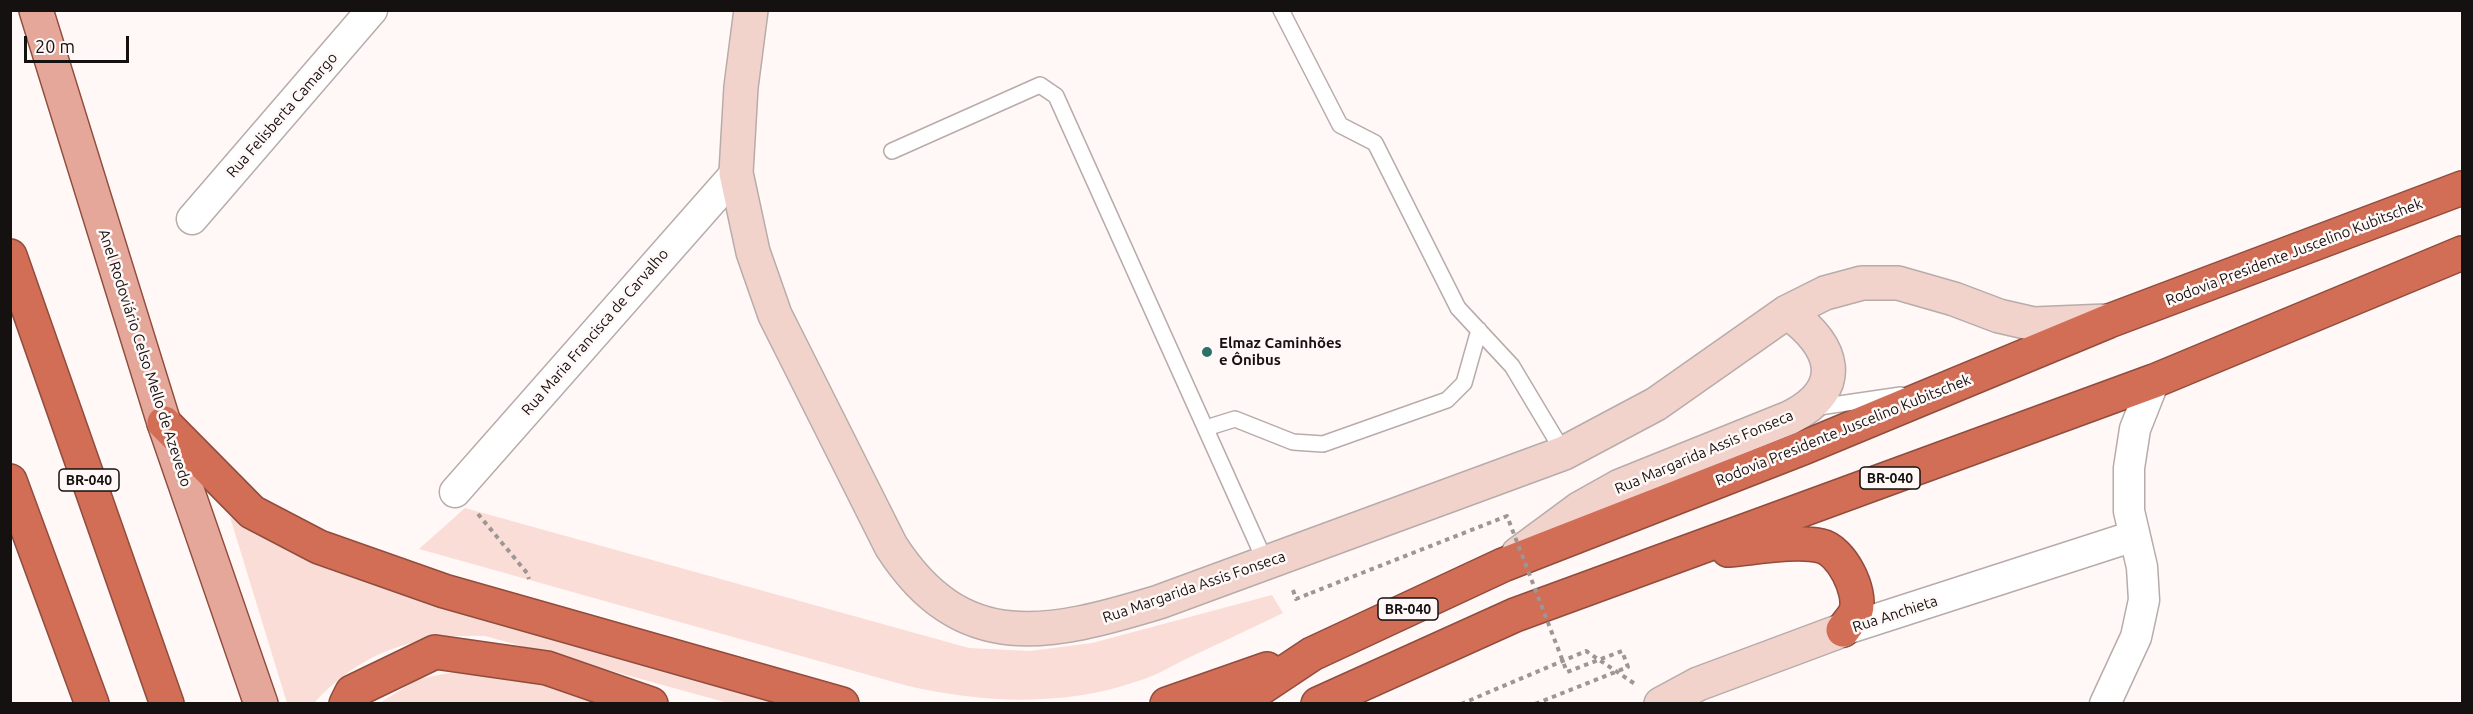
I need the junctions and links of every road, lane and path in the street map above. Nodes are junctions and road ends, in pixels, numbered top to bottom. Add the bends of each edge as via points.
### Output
1 (36, 10) edge
2 (372, 10) edge
3 (751, 10) edge
4 (1281, 10) edge
5 (892, 152) dead end
6 (736, 173) junction
7 (2463, 188) edge
8 (192, 219) dead end
9 (2463, 253) edge
10 (10, 256) edge
11 (1787, 312) junction
12 (2109, 321) junction
13 (1479, 330) junction
14 (2154, 381) junction
15 (1949, 387) junction
16 (1806, 409) junction
17 (164, 423) junction
18 (1206, 428) junction
19 (1564, 453) junction
20 (10, 481) edge
21 (455, 492) joint
22 (2134, 536) junction
23 (1687, 553) junction
24 (1266, 563) junction
25 (1503, 565) junction
26 (1311, 593) dead end
27 (543, 619) junction
28 (1844, 630) junction
29 (1312, 654) junction
30 (1661, 703) edge
31 (92, 704) edge
32 (167, 704) edge
33 (261, 704) edge
34 (346, 704) edge
35 (651, 704) edge
36 (842, 704) edge
37 (1167, 704) edge
38 (1237, 704) edge
39 (1318, 704) edge
40 (1461, 704) edge
41 (1535, 704) edge
42 (2104, 704) edge

1 - 17 main road, Anel Rodoviário Celso Mello de Azevedo
2 - 8 street, Rua Felisberta Camargo
3 - 6 street, Rua Margarida Assis Fonseca
4 - 13 lane via 1340,125 1376,143 1458,308
5 - 18 lane via 1040,85 1056,96
6 - 21 street, Rua Maria Francisca de Carvalho
6 - 24 street, Rua Margarida Assis Fonseca via 753,252 775,315 891,546 923,588 941,603 995,625 1029,630 1062,626 1159,602
7 - 12 highway, Rodovia Presidente Juscelino Kubitschek / BR-040
9 - 14 highway, BR-040
10 - 32 highway, BR-040
11 - 12 street, Rua Margarida Assis Fonseca via 1825,293 1862,283 1898,283 2034,324
11 - 16 street, Rua Margarida Assis Fonseca via 1816,337 1826,355 1825,388
11 - 19 street, Rua Margarida Assis Fonseca via 1656,404
12 - 15 highway, Rodovia Presidente Juscelino Kubitschek / BR-040
13 - 18 lane via 1464,383 1447,400 1323,444 1293,442 1235,419
13 - 19 lane via 1512,366
14 - 22 street via 2135,429 2129,468 2129,511
14 - 23 highway, BR-040
15 - 16 lane
15 - 25 highway, Rodovia Presidente Juscelino Kubitschek / BR-040
16 - 25 street, Rua Margarida Assis Fonseca via 1620,486 1579,509
17 - 27 highway via 252,512 309,542 444,591
17 - 33 main road, Anel Rodoviário Celso Mello de Azevedo
18 - 24 lane
19 - 24 street, Rua Margarida Assis Fonseca
20 - 31 highway
21 - 27 path via 485,520 527,573
22 - 28 street, Rua Anchieta
22 - 42 street via 2142,567 2144,600 2136,637
23 - 28 highway via 1822,546 1847,567 1855,588 1856,610
23 - 39 highway, BR-040 via 1515,615
25 - 29 highway, Rodovia Presidente Juscelino Kubitschek / BR-040
26 - 41 path, bridge via 1507,516 1567,672 1622,651 1628,667
27 - 36 highway
28 - 30 street, Rua Anchieta via 1698,684
29 - 37 highway
29 - 38 highway, Rodovia Presidente Juscelino Kubitschek / BR-040
30 - 40 path via 1586,651
34 - 35 highway via 352,692 435,652 547,668

